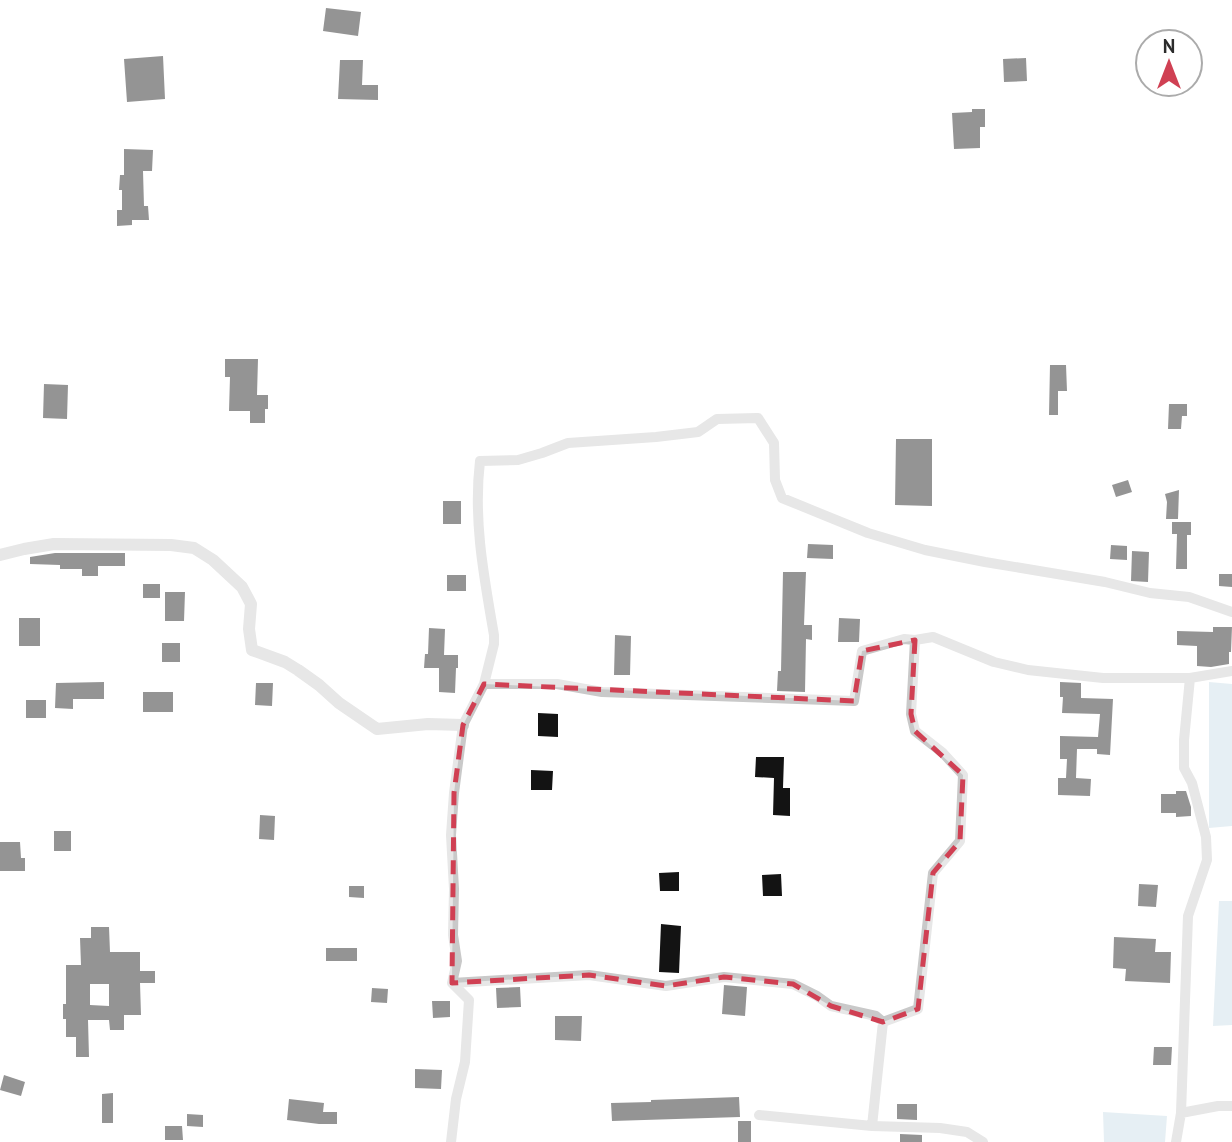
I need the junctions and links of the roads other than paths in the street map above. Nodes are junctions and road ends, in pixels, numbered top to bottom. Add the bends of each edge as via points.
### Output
1 (0, 555) edge
2 (1232, 612) edge
3 (915, 640) junction
4 (1232, 671) edge
5 (1190, 678) junction
6 (484, 684) junction
7 (463, 725) junction
8 (453, 983) junction
9 (883, 1021) junction
10 (1232, 1105) edge
11 (1181, 1113) junction
12 (759, 1115) dead end
13 (872, 1126) junction
14 (452, 1142) edge
15 (983, 1142) edge
16 (1176, 1142) edge

1 - 7 street via 54,544 194,548 242,587 251,604 252,650 298,670 377,729
2 - 6 street via 1189,597 985,562 868,533 782,498 775,480 774,443 758,418 718,419 698,432 568,443 519,460 480,461 480,552 494,635
3 - 5 street via 933,637 994,662 1028,670
3 - 6 street via 862,651 853,701
3 - 9 street via 911,714 915,732 963,775 960,841 933,873 918,1009
4 - 5 street
5 - 11 street via 1184,768 1206,837 1206,860 1188,916
6 - 7 street
7 - 8 street via 451,835 457,961
8 - 9 street via 589,975 666,986 724,977 793,984 831,1006
8 - 14 street via 469,1000
9 - 13 street
10 - 11 street
11 - 16 street
12 - 13 street
13 - 15 street via 940,1128 967,1132

